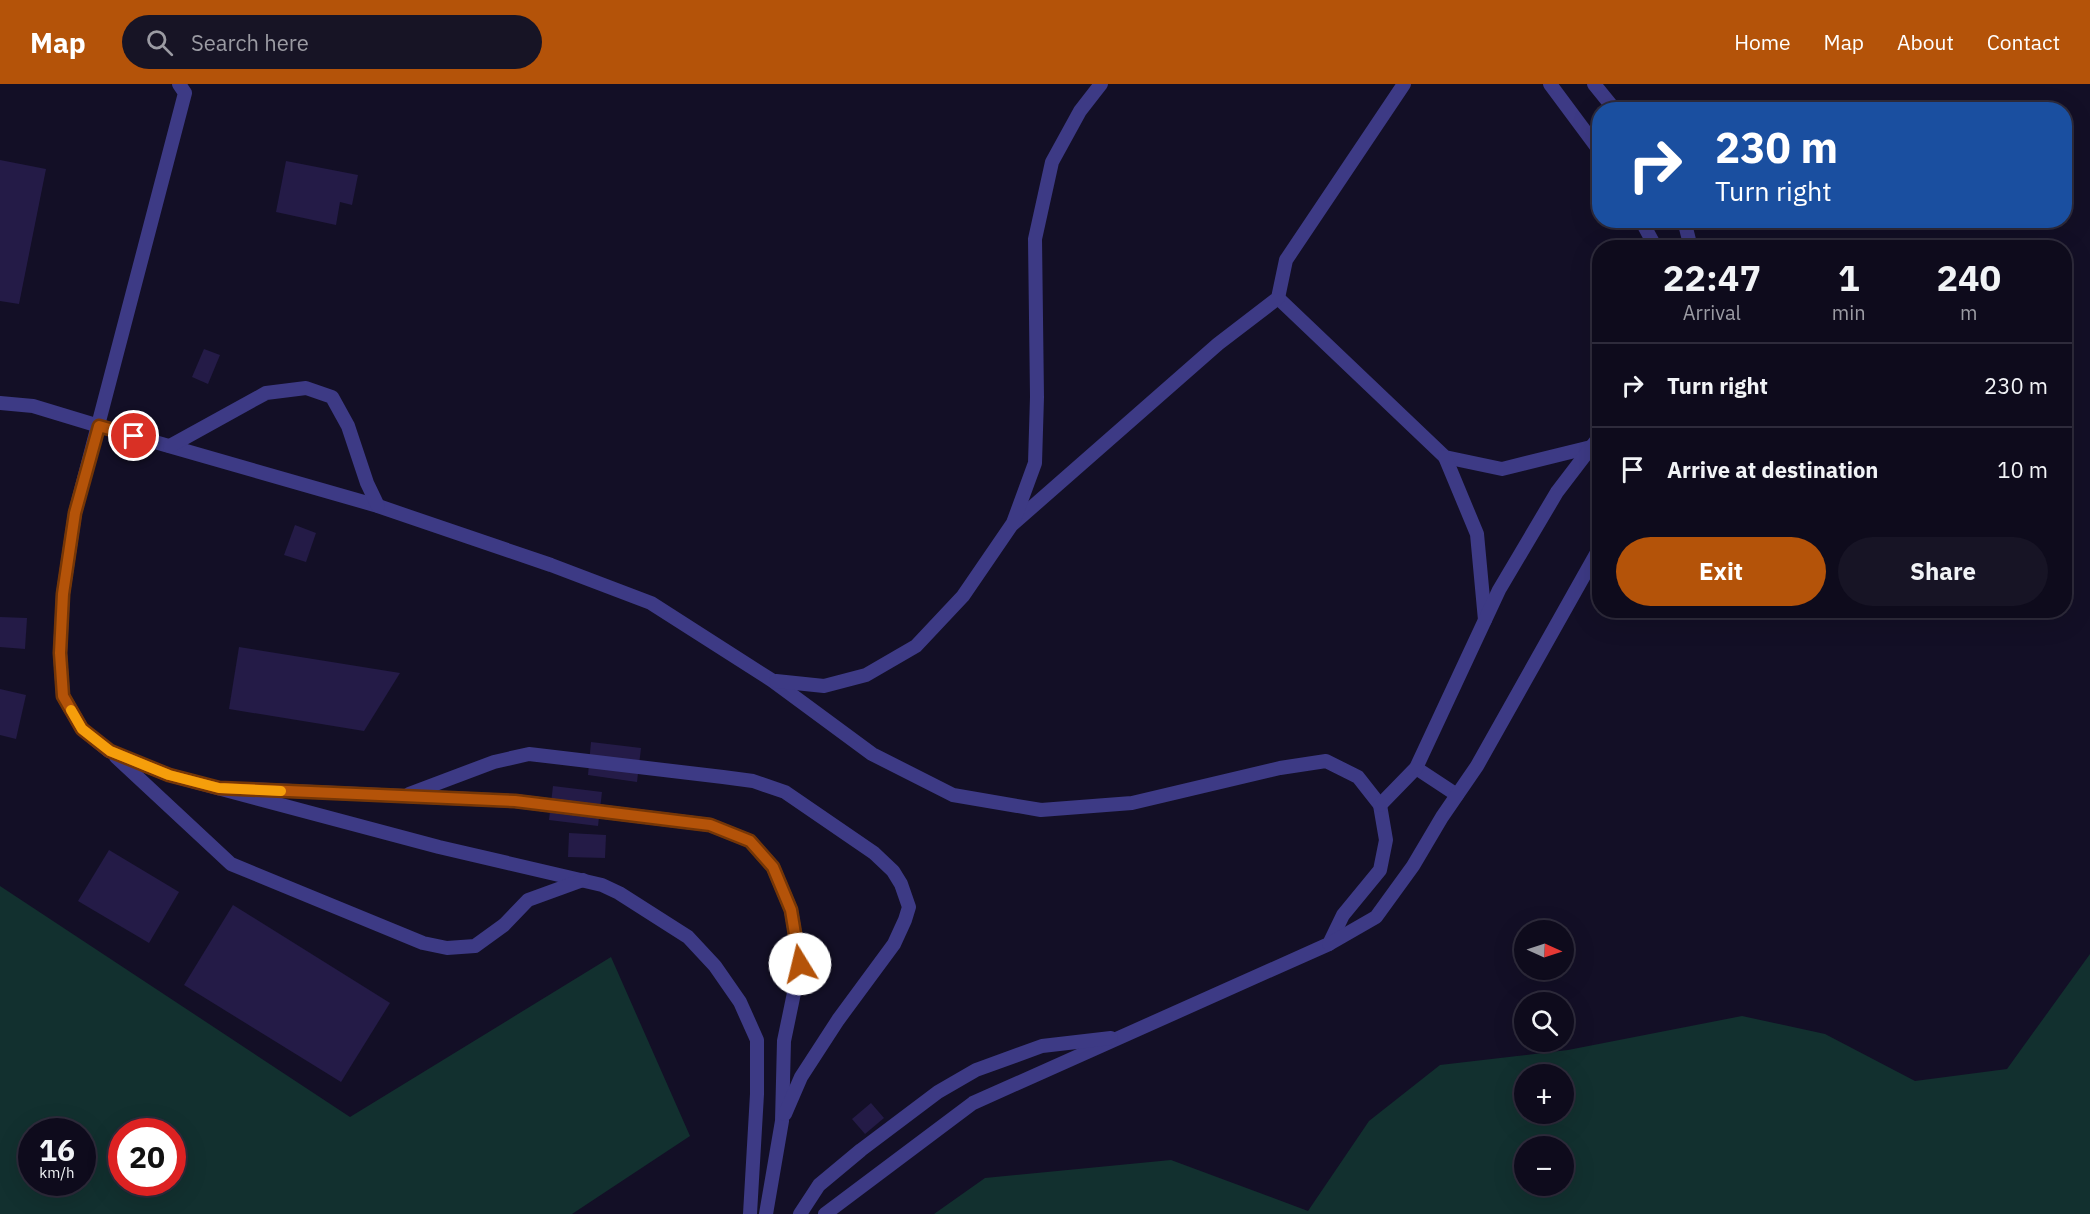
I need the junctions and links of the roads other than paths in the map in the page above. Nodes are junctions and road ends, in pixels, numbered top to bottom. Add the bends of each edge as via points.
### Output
1 (1101, 84) edge
2 (1404, 84) edge
3 (1550, 84) edge
4 (1594, 84) edge
5 (184, 87) edge
6 (1609, 102) edge
7 (1592, 141) edge
8 (1278, 298) junction
9 (0, 403) edge
10 (99, 426) junction
11 (1592, 443) edge
12 (170, 446) junction
13 (1592, 446) edge
14 (1445, 458) junction
15 (378, 506) junction
16 (1013, 524) junction
17 (1592, 561) edge
18 (1485, 621) junction
19 (773, 681) junction
20 (110, 751) junction
21 (1416, 768) junction
22 (219, 788) junction
23 (1457, 795) junction
24 (400, 797) junction
25 (1380, 805) junction
26 (583, 880) junction
27 (1329, 944) junction
28 (1125, 1036) junction
29 (782, 1121) junction
30 (750, 1214) edge
31 (766, 1214) edge
32 (800, 1214) edge
33 (825, 1214) edge

1 - 16 lane via 1080,111 1052,162 1035,239 1035,463
2 - 8 lane via 1286,260
3 - 7 lane
4 - 6 lane
5 - 10 lane
8 - 14 lane
8 - 16 lane via 1218,344
9 - 10 lane via 33,405
10 - 12 lane
10 - 20 lane via 75,513 63,594 60,653 63,696 82,729
11 - 14 lane via 1502,468
12 - 15 lane
12 - 15 lane via 266,393 306,388 332,397 348,426
13 - 18 lane via 1557,492
14 - 18 lane via 1477,534
15 - 19 lane via 651,603
16 - 19 lane via 963,596 916,646 866,675 824,686
17 - 23 lane
18 - 21 lane
19 - 25 lane via 872,754 953,795 1041,810 1132,802 1326,761 1358,777
20 - 22 lane via 169,775
20 - 26 lane via 231,864 423,943 447,948 475,946 504,925 528,900
21 - 23 lane
21 - 25 lane
22 - 24 lane
22 - 26 lane via 440,847
23 - 27 lane via 1376,917
24 - 29 lane via 515,801 647,816 710,825 750,841 773,867 791,910 800,964 784,1041
24 - 29 lane via 494,762 529,754 753,781 785,792 874,852 901,884 909,907 905,920 894,945 837,1020 801,1077
25 - 27 lane via 1386,840 1380,870 1343,915
26 - 30 lane via 619,893 688,937 740,1002 757,1040
27 - 28 lane
28 - 32 lane via 1042,1046 976,1070 938,1092 861,1150 819,1185
28 - 33 lane via 973,1103
29 - 31 lane

